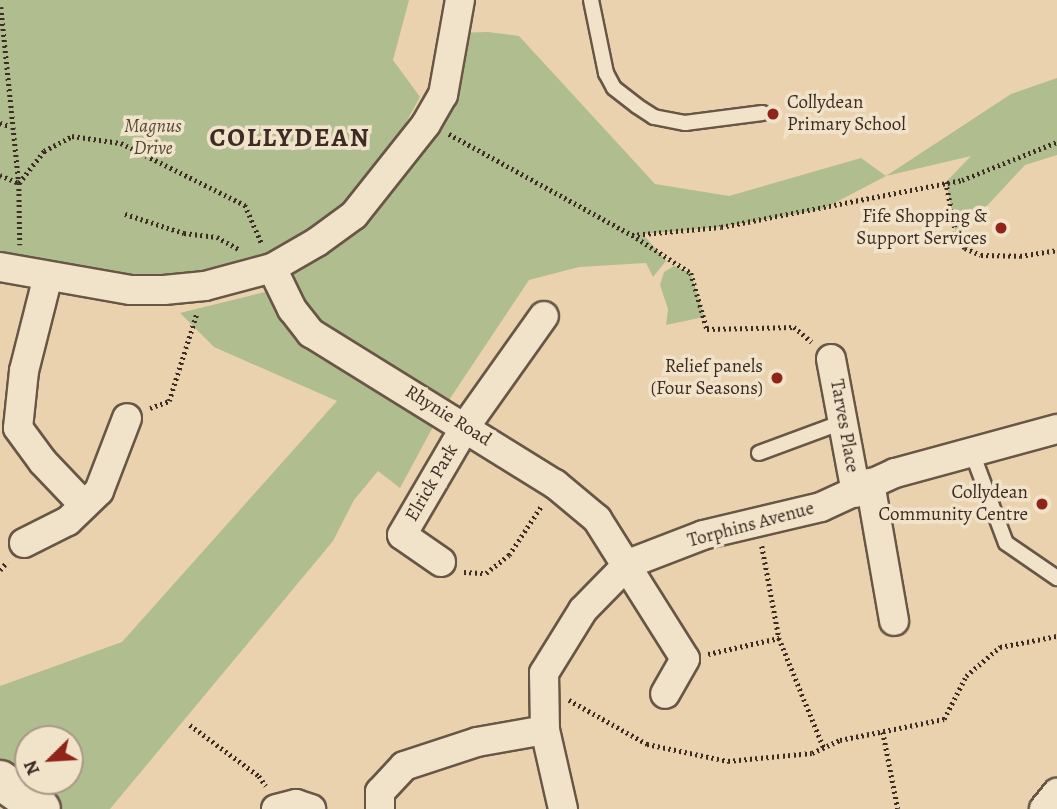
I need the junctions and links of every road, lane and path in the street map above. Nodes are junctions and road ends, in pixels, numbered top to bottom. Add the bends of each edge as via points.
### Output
1 (460, 0) edge
2 (590, 0) edge
3 (1, 7) edge
4 (762, 113) dead end
5 (0, 123) edge
6 (426, 124) junction
7 (10, 126) junction
8 (1057, 142) edge
9 (0, 176) edge
10 (946, 182) junction
11 (19, 183) junction
12 (125, 214) dead end
13 (632, 235) junction
14 (1057, 250) edge
15 (272, 268) junction
16 (10, 269) edge
17 (48, 276) junction
18 (205, 286) junction
19 (544, 316) dead end
20 (831, 359) joint
21 (127, 418) joint
22 (843, 422) junction
23 (465, 427) junction
24 (1057, 429) edge
25 (9, 431) edge
26 (971, 450) junction
27 (759, 453) dead end
28 (555, 484) junction
29 (863, 488) junction
30 (84, 505) junction
31 (758, 524) junction
32 (24, 543) dead end
33 (442, 562) joint
34 (628, 564) junction
35 (1057, 578) edge
36 (894, 621) dead end
37 (1057, 636) edge
38 (779, 638) junction
39 (685, 659) junction
40 (544, 686) junction
41 (665, 694) dead end
42 (190, 725) dead end
43 (545, 730) junction
44 (883, 732) junction
45 (824, 748) junction
46 (0, 780) edge
47 (1057, 793) edge
48 (278, 808) edge
49 (41, 809) edge
50 (311, 809) edge
51 (380, 809) edge
52 (563, 809) edge
53 (898, 809) edge
54 (1044, 809) edge

1 - 6 street via 443,95
2 - 4 lane via 606,73 614,88 654,117 685,123
3 - 7 path
5 - 7 path
6 - 13 path
6 - 15 street via 354,215
7 - 11 path
8 - 10 path via 962,180
9 - 11 path
10 - 13 path via 747,223
10 - 14 path via 957,238 965,248 981,256
11 - 15 path via 58,141 82,136 121,143 246,205
11 - 16 path
12 - 15 path via 184,233 217,237
13 - 20 path via 691,273 707,329 794,327
15 - 18 street
15 - 23 street, Rhynie Road via 292,309 311,333
16 - 17 street
17 - 18 street via 131,290
17 - 25 street
18 - 21 path via 169,401
19 - 23 street
20 - 22 street, Tarves Place
21 - 30 street via 99,491
22 - 27 lane
22 - 29 street, Tarves Place
23 - 28 street, Rhynie Road
23 - 33 street, Elrick Park via 402,535
24 - 26 street, Torphins Avenue
25 - 30 street
26 - 29 street, Torphins Avenue
26 - 35 lane via 1006,543
28 - 33 path via 509,555 486,573 458,572
28 - 34 street, Rhynie Road via 597,519
29 - 31 street, Torphins Avenue
29 - 36 street, Tarves Place
30 - 32 street via 68,521
31 - 34 street, Torphins Avenue via 703,535
31 - 38 path
34 - 39 street, Rhynie Road
34 - 40 street, Torphins Avenue via 583,610 544,673
37 - 44 path via 1000,647 966,676 944,719
38 - 39 path
38 - 45 path
39 - 41 street
40 - 43 street, Torphins Avenue
40 - 45 path via 647,744 727,761
42 - 48 path via 259,776
43 - 51 street via 477,742 404,766 380,792
43 - 52 street, Torphins Avenue
44 - 45 path
44 - 53 path
46 - 49 street
47 - 54 street
48 - 50 street via 296,804

